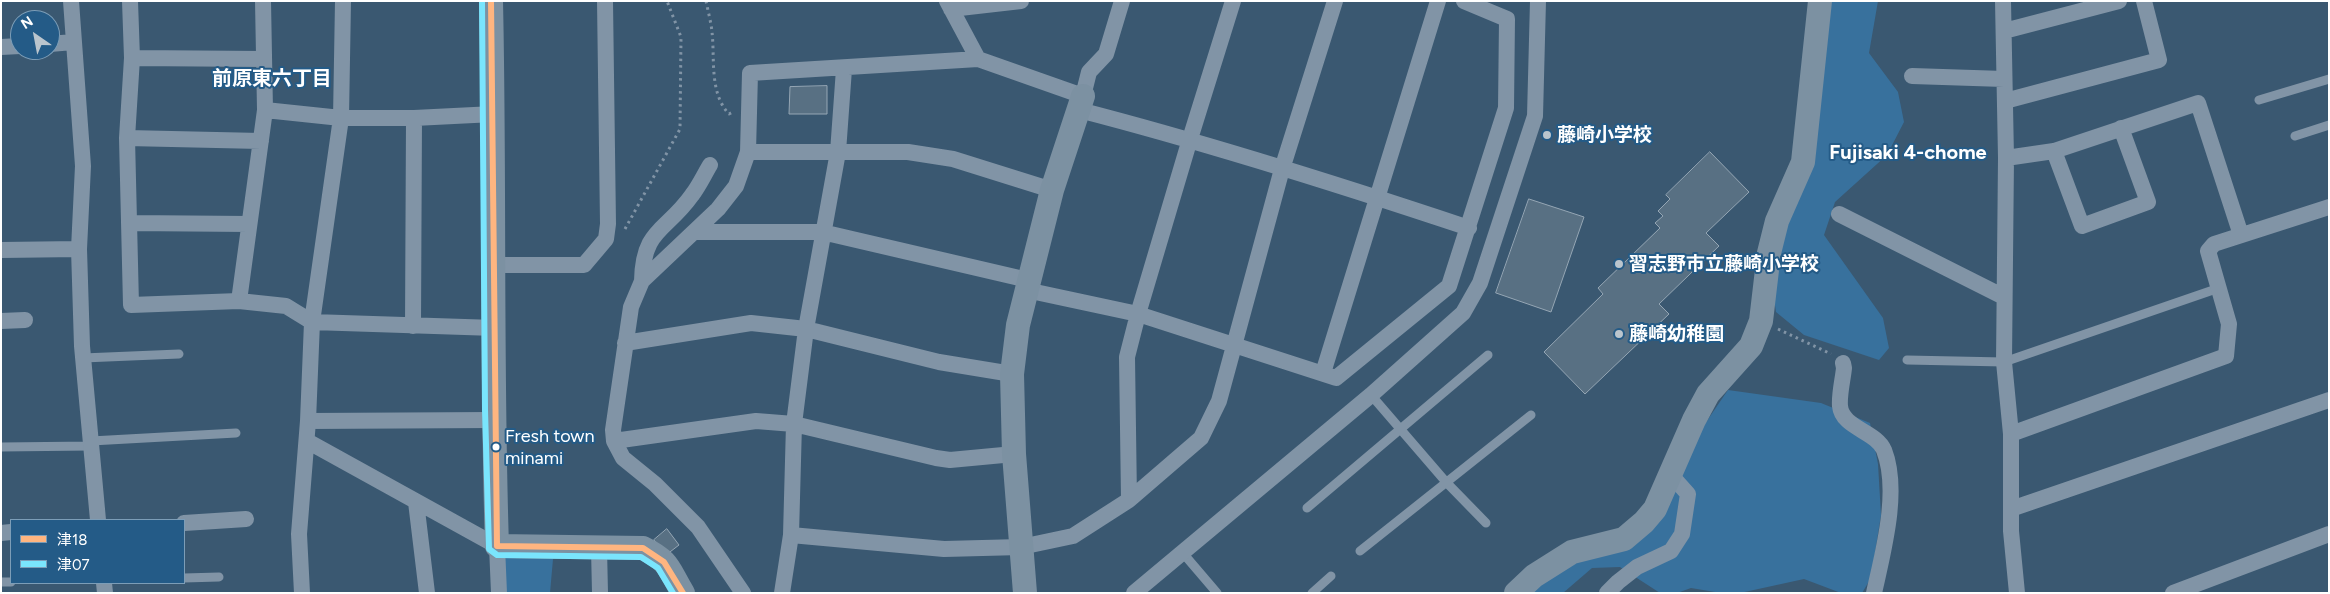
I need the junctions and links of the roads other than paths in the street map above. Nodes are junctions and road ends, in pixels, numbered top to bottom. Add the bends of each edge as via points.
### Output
1 (71, 1) edge
2 (130, 1) edge
3 (263, 1) edge
4 (343, 1) edge
5 (491, 1) edge
6 (605, 1) edge
7 (1122, 1) edge
8 (1233, 1) edge
9 (1335, 1) edge
10 (1438, 1) edge
11 (1464, 1) edge
12 (1538, 1) edge
13 (1820, 1) edge
14 (2003, 1) edge
15 (2119, 1) edge
16 (2144, 1) edge
17 (1017, 2) edge
18 (950, 5) edge
19 (2004, 31) junction
20 (73, 42) junction
21 (60, 43) edge
22 (132, 58) junction
23 (264, 58) junction
24 (978, 59) junction
25 (844, 68) junction
26 (1912, 76) dead end
27 (2004, 78) junction
28 (2329, 79) edge
29 (2259, 100) dead end
30 (2004, 102) junction
31 (1081, 103) junction
32 (265, 110) junction
33 (494, 114) junction
34 (342, 118) junction
35 (414, 118) junction
36 (2329, 125) edge
37 (2121, 128) junction
38 (2295, 136) dead end
39 (127, 138) junction
40 (1190, 140) junction
41 (261, 142) junction
42 (2054, 151) junction
43 (748, 152) junction
44 (838, 152) junction
45 (2006, 158) junction
46 (710, 165) dead end
47 (1282, 169) junction
48 (1052, 190) junction
49 (1378, 197) junction
50 (2329, 207) edge
51 (1839, 214) dead end
52 (129, 223) junction
53 (249, 224) junction
54 (1469, 228) junction
55 (694, 232) junction
56 (822, 232) junction
57 (2241, 236) junction
58 (79, 249) junction
59 (1, 250) edge
60 (493, 265) junction
61 (642, 281) junction
62 (1027, 285) junction
63 (2220, 288) junction
64 (2004, 297) junction
65 (239, 301) junction
66 (1138, 314) junction
67 (25, 320) dead end
68 (1, 321) edge
69 (312, 322) junction
70 (413, 326) junction
71 (495, 328) junction
72 (806, 329) junction
73 (625, 343) junction
74 (1235, 344) junction
75 (179, 354) dead end
76 (1488, 355) dead end
77 (83, 358) junction
78 (1907, 360) dead end
79 (2004, 362) junction
80 (1843, 363) road end
81 (1012, 374) junction
82 (1323, 374) junction
83 (1371, 395) junction
84 (2329, 400) edge
85 (1531, 415) dead end
86 (493, 420) junction
87 (308, 421) junction
88 (794, 424) junction
89 (1401, 430) junction
90 (236, 433) dead end
91 (2011, 434) junction
92 (307, 441) junction
93 (614, 441) junction
94 (91, 444) junction
95 (1, 447) edge
96 (1014, 454) junction
97 (1671, 475) junction
98 (1446, 482) junction
99 (1129, 500) junction
100 (416, 502) junction
101 (1307, 508) dead end
102 (2011, 509) junction
103 (98, 519) edge
104 (246, 519) dead end
105 (185, 522) edge
106 (1486, 523) dead end
107 (2329, 534) edge
108 (791, 535) junction
109 (497, 546) junction
110 (1021, 547) junction
111 (598, 548) junction
112 (1360, 550) dead end
113 (1182, 552) junction
114 (1331, 576) dead end
115 (219, 577) dead end
116 (185, 578) edge
117 (302, 593) edge
118 (427, 593) edge
119 (499, 593) edge
120 (600, 593) edge
121 (683, 593) edge
122 (743, 593) edge
123 (782, 593) edge
124 (1025, 593) edge
125 (1134, 593) edge
126 (1217, 593) edge
127 (1312, 593) edge
128 (1516, 593) edge
129 (1607, 593) edge
130 (1874, 593) edge
131 (2018, 593) edge
132 (2173, 593) edge

1 - 20 street
2 - 22 street
3 - 23 street
4 - 34 street
5 - 33 street
6 - 60 street via 606,239 584,265
7 - 31 street via 1106,54 1089,72
8 - 40 street
9 - 47 street
10 - 49 street
11 - 54 street via 1507,19 1506,108
12 - 83 street via 1535,116 1480,283 1463,313
13 - 97 street via 1803,162 1777,221 1769,253 1761,321 1751,346 1708,394
14 - 19 street
15 - 19 street
16 - 30 street via 2159,60
17 - 18 street
18 - 24 street
19 - 27 street
20 - 21 street
20 - 58 street via 83,166
22 - 23 street
22 - 39 street
23 - 32 street
24 - 25 street
24 - 31 street
25 - 43 street via 750,73
25 - 44 street
26 - 27 street
27 - 30 street
28 - 29 lane
30 - 45 street
31 - 40 street
31 - 48 street
32 - 34 street
32 - 41 street
33 - 35 street
33 - 60 street
34 - 35 street
34 - 69 street
35 - 70 street
36 - 38 lane
37 - 42 street
37 - 42 street via 2148,202 2082,226
37 - 57 street via 2198,103
39 - 41 street
39 - 52 street
40 - 47 street
40 - 66 street
41 - 53 street
42 - 45 street
43 - 44 street
43 - 55 street via 736,186
44 - 48 street via 908,152 953,159
44 - 56 street
45 - 64 street
46 - 61 street via 692,196 650,240 642,260
47 - 49 street
47 - 74 street
48 - 62 street
49 - 54 street
49 - 82 street
50 - 57 street
51 - 64 street
52 - 53 street
52 - 65 street via 131,304
53 - 65 street
54 - 82 street via 1449,286 1336,378
55 - 56 street
55 - 61 street
56 - 62 street
56 - 72 street
57 - 63 street via 2214,244 2208,251
58 - 59 street
58 - 77 street
60 - 71 street
61 - 73 street via 631,307
62 - 66 street
62 - 81 street
63 - 79 lane
63 - 91 street via 2229,324 2226,356
64 - 79 street
65 - 69 street via 286,306
66 - 74 street
66 - 99 street via 1127,358
67 - 68 street
69 - 70 street
69 - 87 street
70 - 71 street
71 - 86 street
72 - 73 street via 751,323
72 - 81 street via 939,362
72 - 88 street
73 - 93 street
74 - 82 street
74 - 99 street via 1219,401 1201,438
75 - 77 lane
76 - 89 lane
77 - 94 street
78 - 79 lane
79 - 91 street
80 - 130 street via 1841,411 1850,422 1878,441 1887,461 1890,487 1888,530
81 - 96 street
83 - 89 lane
83 - 113 street
84 - 102 street
85 - 98 lane
86 - 87 street
86 - 109 street
87 - 92 street
88 - 93 street via 756,421
88 - 96 street via 950,460
88 - 108 street
89 - 98 lane
89 - 101 lane
90 - 94 lane
91 - 102 street
92 - 100 street
92 - 117 street via 299,534
93 - 122 street via 623,458 655,484 698,527
94 - 95 lane
94 - 103 street
96 - 110 street
97 - 128 street via 1655,509 1624,539 1572,552 1534,576
97 - 129 street via 1688,494 1682,534 1672,550 1637,567
98 - 106 lane
98 - 112 lane
99 - 110 street via 1073,536
100 - 109 street
100 - 118 street
102 - 131 street
104 - 105 street
107 - 132 street
108 - 110 street via 944,549
108 - 123 street
109 - 111 street
109 - 119 street
110 - 124 street
111 - 120 street
111 - 121 street via 643,548 660,556
113 - 125 street
113 - 126 lane
114 - 127 lane
115 - 116 lane

